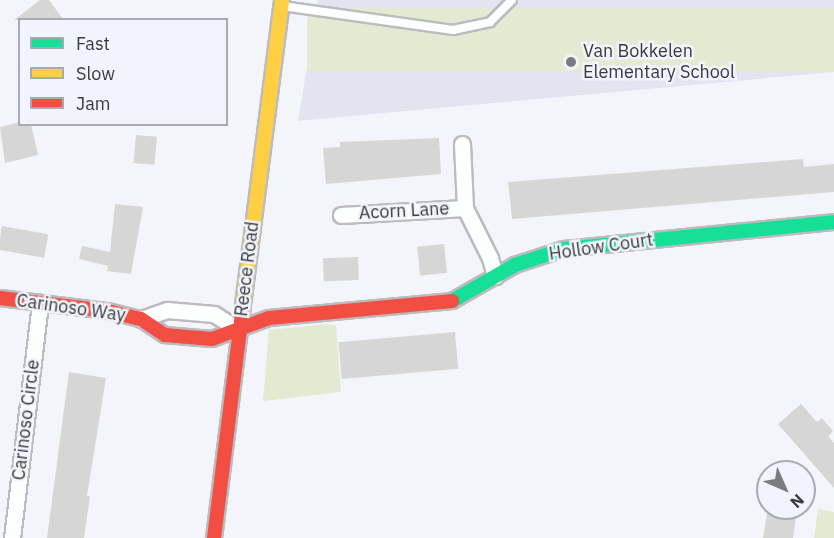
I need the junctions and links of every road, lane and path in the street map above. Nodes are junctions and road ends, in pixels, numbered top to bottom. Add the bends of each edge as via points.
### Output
1 (512, 0) edge
2 (281, 3) edge
3 (462, 144) dead end
4 (465, 208) junction
5 (341, 215) dead end
6 (834, 222) edge
7 (495, 276) junction
8 (0, 298) edge
9 (40, 303) junction
10 (141, 319) junction
11 (239, 330) junction
12 (12, 538) edge
13 (214, 538) edge

1 - 2 lane via 490,22 453,30
2 - 11 street, Reece Road
3 - 4 street
4 - 5 street, Acorn Lane
4 - 7 street, Acorn Lane
6 - 7 street, Hollow Court via 564,249
7 - 11 street, Hollow Court via 467,295 437,305 269,318
8 - 9 street, Carinoso Way
9 - 10 street, Carinoso Way
9 - 12 street, Carinoso Circle
10 - 11 street, Carinoso Way via 167,310 214,314
10 - 11 street, Carinoso Way via 165,335 212,339
11 - 13 street, Reece Road

